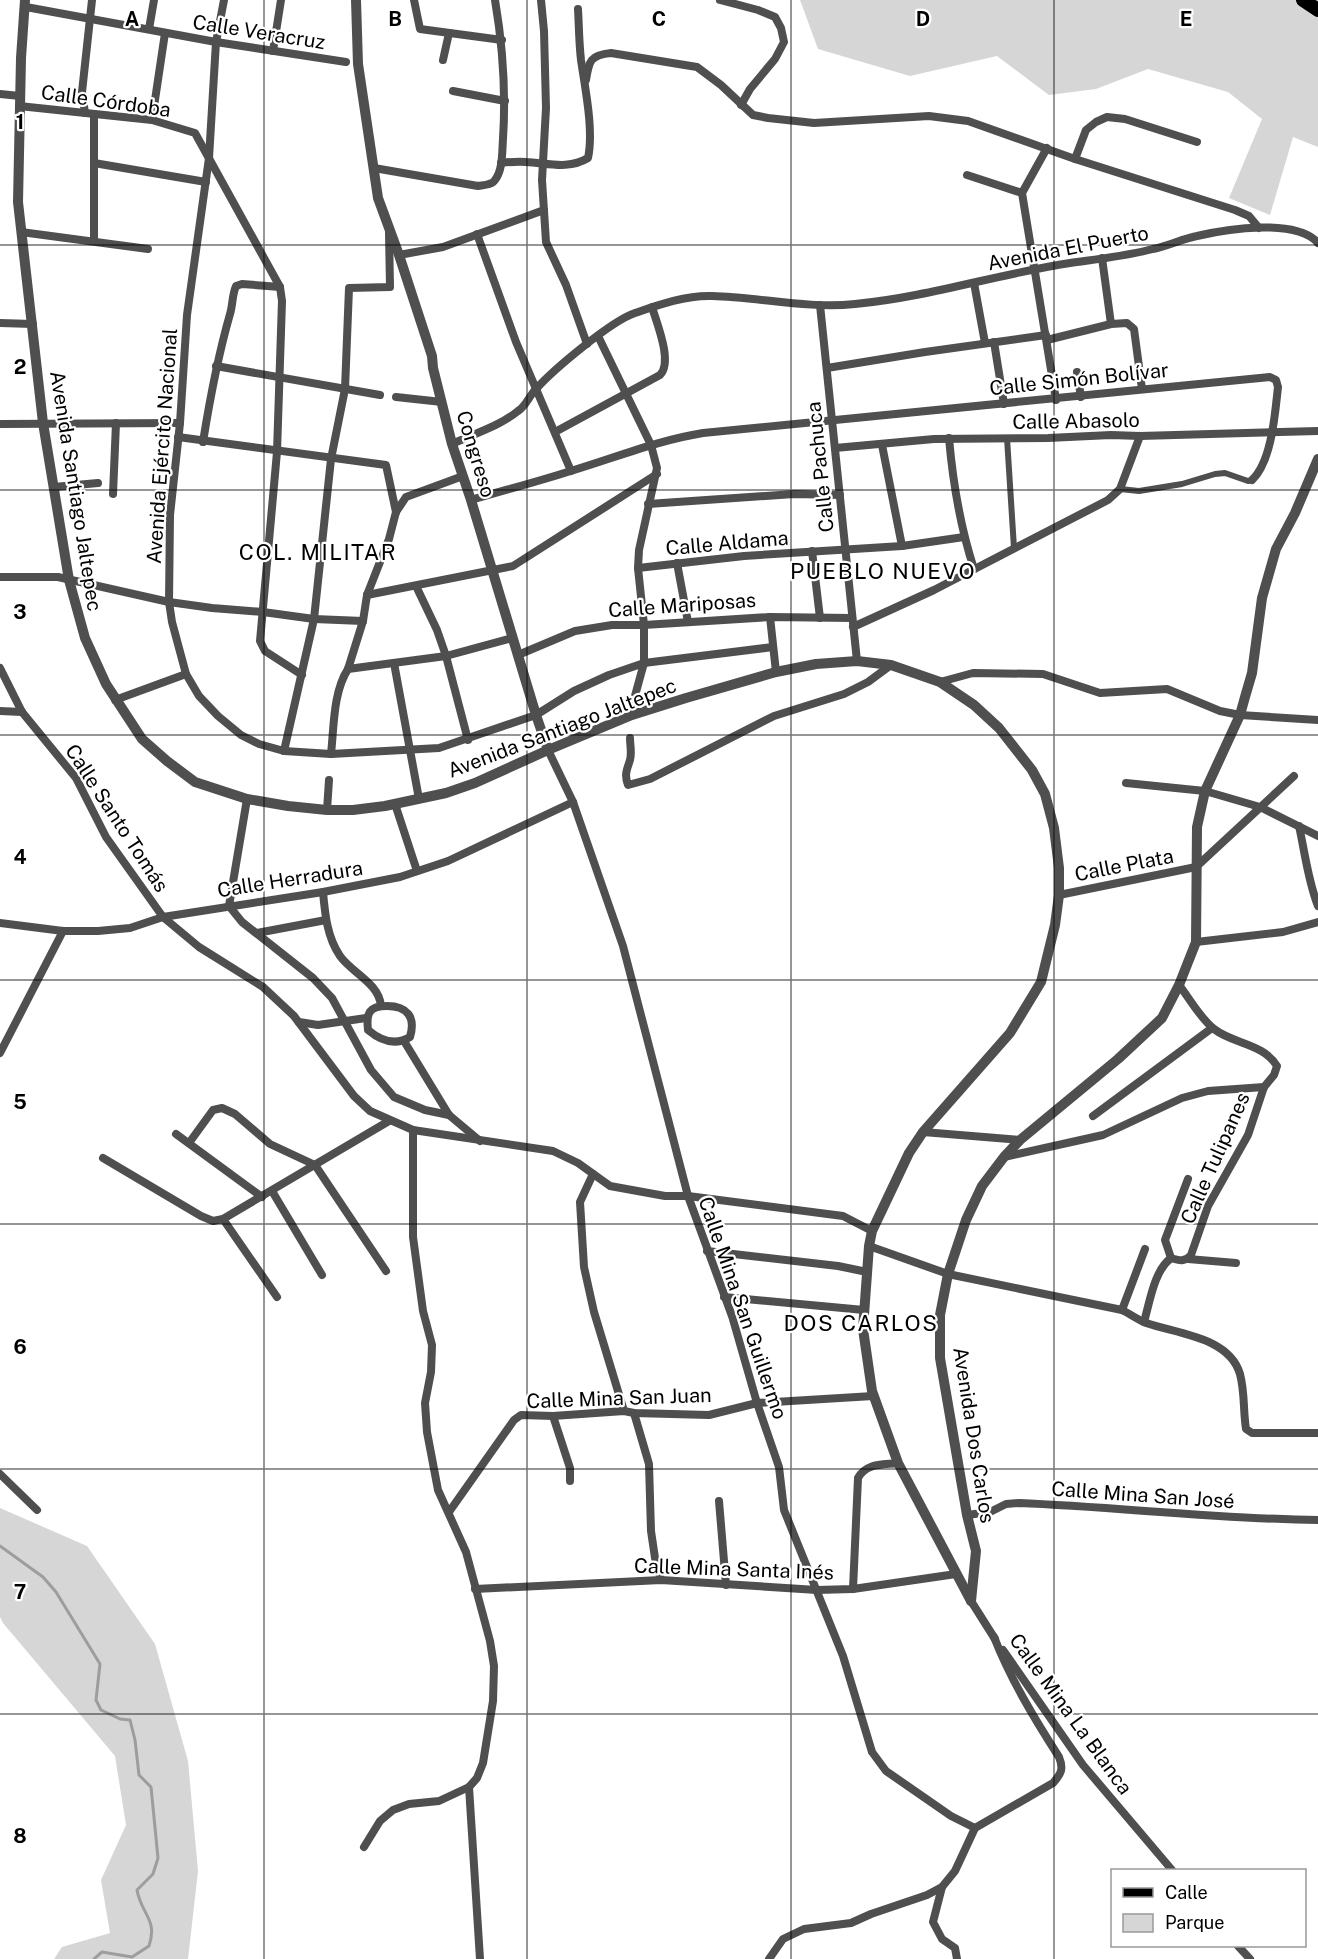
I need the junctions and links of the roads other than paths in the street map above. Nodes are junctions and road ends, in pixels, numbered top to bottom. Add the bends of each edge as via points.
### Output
1 (92, 0) edge
2 (154, 0) edge
3 (224, 0) edge
4 (281, 0) edge
5 (356, 0) edge
6 (414, 0) edge
7 (494, 0) edge
8 (541, 0) edge
9 (720, 0) edge
10 (1304, 1) edge
11 (26, 4) edge
12 (578, 9) dead end
13 (1318, 10) edge
14 (89, 17) junction
15 (148, 29) junction
16 (165, 33) junction
17 (450, 33) junction
18 (502, 40) junction
19 (216, 42) junction
20 (273, 51) junction
21 (443, 60) dead end
22 (346, 62) dead end
23 (586, 80) junction
24 (453, 91) dead end
25 (0, 94) edge
26 (20, 101) junction
27 (505, 101) junction
28 (741, 105) junction
29 (89, 113) junction
30 (152, 120) junction
31 (1197, 142) dead end
32 (1047, 148) junction
33 (209, 158) junction
34 (1075, 159) junction
35 (94, 163) junction
36 (501, 163) junction
37 (543, 165) junction
38 (374, 168) junction
39 (967, 175) dead end
40 (206, 182) junction
41 (1022, 193) junction
42 (544, 210) junction
43 (388, 227) junction
44 (1259, 228) junction
45 (21, 232) junction
46 (477, 234) junction
47 (94, 240) junction
48 (1318, 243) edge
49 (148, 249) dead end
50 (399, 255) junction
51 (1102, 258) junction
52 (1035, 268) junction
53 (974, 283) junction
54 (280, 287) junction
55 (820, 305) junction
56 (652, 307) junction
57 (0, 323) edge
58 (33, 324) junction
59 (1111, 324) junction
60 (598, 336) junction
61 (1046, 338) junction
62 (990, 343) junction
63 (587, 344) junction
64 (216, 366) junction
65 (827, 368) junction
66 (1077, 372) dead end
67 (281, 378) junction
68 (345, 389) junction
69 (536, 389) junction
70 (1142, 389) junction
71 (625, 393) junction
72 (380, 394) dead end
73 (396, 397) dead end
74 (1081, 397) junction
75 (1056, 399) junction
76 (442, 402) junction
77 (1004, 404) junction
78 (832, 419) junction
79 (43, 423) junction
80 (116, 423) junction
81 (180, 423) junction
82 (0, 424) edge
83 (1318, 431) edge
84 (555, 432) junction
85 (1274, 432) junction
86 (1140, 436) junction
87 (178, 437) junction
88 (949, 438) junction
89 (1007, 438) junction
90 (203, 442) junction
91 (452, 444) junction
92 (651, 445) junction
93 (882, 445) junction
94 (835, 448) junction
95 (277, 452) junction
96 (331, 459) junction
97 (1318, 459) edge
98 (571, 471) junction
99 (657, 474) junction
100 (463, 476) junction
101 (1252, 480) joint
102 (98, 483) dead end
103 (54, 487) junction
104 (1120, 489) junction
105 (113, 494) dead end
106 (840, 495) junction
107 (471, 500) junction
108 (648, 504) junction
109 (396, 512) junction
110 (963, 537) junction
111 (902, 546) junction
112 (1014, 548) junction
113 (845, 550) junction
114 (812, 551) junction
115 (677, 563) junction
116 (638, 568) junction
117 (974, 570) junction
118 (492, 572) junction
119 (0, 577) edge
120 (69, 580) junction
121 (416, 586) junction
122 (367, 596) junction
123 (169, 602) junction
124 (263, 612) junction
125 (770, 616) junction
126 (820, 618) junction
127 (314, 619) junction
128 (363, 621) junction
129 (688, 622) junction
130 (853, 623) junction
131 (644, 625) junction
132 (512, 638) junction
133 (773, 647) junction
134 (518, 655) junction
135 (446, 656) junction
136 (857, 661) junction
137 (394, 663) junction
138 (644, 663) junction
139 (891, 665) junction
140 (0, 668) edge
141 (348, 669) junction
142 (776, 672) junction
143 (186, 674) junction
144 (302, 675) junction
145 (940, 682) junction
146 (115, 700) junction
147 (0, 711) edge
148 (22, 712) junction
149 (536, 715) junction
150 (1240, 715) junction
151 (632, 716) junction
152 (1318, 720) edge
153 (630, 738) dead end
154 (468, 740) junction
155 (410, 750) junction
156 (548, 750) junction
157 (284, 751) junction
158 (331, 754) junction
159 (1294, 776) dead end
160 (329, 780) dead end
161 (1126, 783) dead end
162 (1205, 791) junction
163 (247, 799) junction
164 (419, 799) junction
165 (573, 802) junction
166 (395, 804) junction
167 (1260, 807) junction
168 (327, 810) junction
169 (1299, 826) junction
170 (1318, 836) edge
171 (1196, 867) junction
172 (417, 871) junction
173 (323, 892) junction
174 (1059, 895) junction
175 (229, 906) junction
176 (1318, 906) edge
177 (163, 917) junction
178 (326, 920) junction
179 (1318, 922) edge
180 (0, 923) edge
181 (63, 931) junction
182 (257, 933) junction
183 (1196, 942) junction
184 (1179, 985) junction
185 (381, 1006) junction
186 (366, 1018) junction
187 (343, 1021) junction
188 (298, 1022) junction
189 (1212, 1028) junction
190 (404, 1041) junction
191 (0, 1053) edge
192 (1264, 1087) junction
193 (449, 1115) junction
194 (1093, 1116) dead end
195 (389, 1121) junction
196 (413, 1130) junction
197 (922, 1132) junction
198 (176, 1134) dead end
199 (1020, 1140) junction
200 (480, 1141) junction
201 (189, 1143) junction
202 (1004, 1157) junction
203 (103, 1158) dead end
204 (315, 1165) junction
205 (593, 1174) junction
206 (1188, 1179) dead end
207 (272, 1191) junction
208 (688, 1196) junction
209 (262, 1197) junction
210 (224, 1219) junction
211 (872, 1232) junction
212 (868, 1246) junction
213 (1145, 1249) dead end
214 (707, 1251) junction
215 (1171, 1258) junction
216 (1188, 1259) junction
217 (1236, 1263) dead end
218 (386, 1271) dead end
219 (867, 1272) junction
220 (948, 1274) junction
221 (322, 1275) dead end
222 (277, 1297) dead end
223 (724, 1297) junction
224 (864, 1310) junction
225 (1122, 1310) junction
226 (1144, 1322) junction
227 (873, 1396) junction
228 (757, 1402) junction
229 (624, 1411) junction
230 (634, 1413) junction
231 (553, 1416) junction
232 (1318, 1433) edge
233 (898, 1463) junction
234 (0, 1474) edge
235 (570, 1481) dead end
236 (719, 1501) dead end
237 (37, 1510) dead end
238 (448, 1512) junction
239 (967, 1515) junction
240 (1318, 1520) edge
241 (956, 1574) junction
242 (661, 1580) junction
243 (726, 1585) junction
244 (475, 1589) junction
245 (853, 1589) junction
246 (817, 1590) junction
247 (971, 1601) junction
248 (994, 1637) junction
249 (469, 1787) junction
250 (975, 1828) junction
251 (364, 1847) dead end
252 (1171, 1869) edge
253 (942, 1887) junction
254 (1239, 1947) edge
255 (480, 1959) edge
256 (769, 1959) edge
257 (957, 1959) edge
258 (1250, 1959) edge

1 - 14 street
2 - 15 street
3 - 19 street, Avenida Ejército Nacional
4 - 20 street
5 - 38 street, Congreso via 358,64
6 - 17 street via 420,29
7 - 18 street
8 - 37 street via 546,108
9 - 28 street via 775,17 781,28 783,42 775,59
10 - 13 main road
11 - 14 street, Calle Veracruz
11 - 26 street, Avenida Santiago Jaltepec
12 - 23 street
14 - 15 street, Calle Veracruz
14 - 29 street via 82,92
15 - 16 street, Calle Veracruz
16 - 19 street, Calle Veracruz
16 - 30 street
17 - 18 street
17 - 21 street
18 - 27 street
19 - 20 street, Calle Veracruz
19 - 33 street, Avenida Ejército Nacional
20 - 22 street, Calle Veracruz
23 - 28 street via 589,62 598,54 611,53 697,67
23 - 37 street via 588,158 577,164
24 - 27 street
25 - 26 street, Calle Córdoba
26 - 29 street, Calle Córdoba
26 - 45 street, Avenida Santiago Jaltepec
27 - 36 street
28 - 32 street via 753,115 814,123 930,116 968,121
29 - 30 street, Calle Córdoba
29 - 35 street
30 - 33 street, Calle Córdoba via 195,133
31 - 34 street via 1107,117 1086,130
32 - 34 street
32 - 41 street
33 - 40 street, Avenida Ejército Nacional
33 - 54 street, Calle Córdoba
34 - 44 street via 1235,210 1249,216
35 - 40 street
35 - 47 street
36 - 37 street
36 - 38 street via 495,181 478,186
37 - 42 street
38 - 43 street, Congreso via 378,198
39 - 41 street
40 - 81 street, Avenida Ejército Nacional via 187,315
41 - 52 street
42 - 46 street
42 - 63 street via 546,242
43 - 50 street, Congreso
43 - 68 street via 390,287 349,288
44 - 48 street, Avenida El Puerto via 1295,230
44 - 51 street, Avenida El Puerto via 1204,234 1154,249
45 - 47 street
45 - 58 street, Avenida Santiago Jaltepec
46 - 50 street via 443,247
46 - 69 street
47 - 49 street
50 - 76 street, Congreso via 432,356
51 - 52 street, Avenida El Puerto
51 - 59 street
52 - 53 street, Avenida El Puerto
52 - 61 street
53 - 55 street, Avenida El Puerto via 855,304
53 - 62 street
54 - 64 street via 236,286
54 - 67 street
55 - 56 street, Avenida El Puerto via 709,296
55 - 65 street, Calle Pachuca
56 - 60 street, Avenida El Puerto via 631,314
56 - 71 street via 666,360 665,370
57 - 58 street
58 - 79 street, Avenida Santiago Jaltepec
59 - 61 street
59 - 70 street via 1127,323 1134,329
60 - 63 street, Avenida El Puerto
60 - 71 street
61 - 62 street
61 - 75 street
62 - 65 street
62 - 77 street
63 - 69 street, Avenida El Puerto
64 - 67 street
64 - 90 street
65 - 78 street, Calle Pachuca
66 - 74 street
67 - 68 street
67 - 95 street
68 - 72 street
68 - 96 street
69 - 84 street
69 - 91 street, Avenida El Puerto via 520,410 506,420
70 - 74 street, Calle Simón Bolívar
70 - 85 street, Calle Simón Bolívar via 1270,377 1278,387
71 - 84 street
71 - 92 street
73 - 76 street
74 - 75 street, Calle Simón Bolívar
75 - 77 street, Calle Simón Bolívar
76 - 91 street, Congreso
77 - 78 street, Calle Simón Bolívar
78 - 92 street, Calle Simón Bolívar via 703,433
78 - 94 street, Calle Pachuca
79 - 80 street
79 - 82 street
79 - 103 street, Avenida Santiago Jaltepec
80 - 81 street
80 - 105 street
81 - 87 street, Avenida Ejército Nacional
83 - 85 street, Calle Abasolo
84 - 98 street
85 - 86 street, Calle Abasolo
85 - 101 street
86 - 89 street, Calle Abasolo
86 - 104 street
87 - 90 street
87 - 123 street, Avenida Ejército Nacional via 170,515
88 - 89 street, Calle Abasolo
88 - 93 street, Calle Abasolo
88 - 110 street
89 - 112 street
90 - 95 street
91 - 100 street, Congreso
92 - 98 street, Calle Simón Bolívar
92 - 99 street
93 - 94 street, Calle Abasolo
93 - 111 street
94 - 106 street, Calle Pachuca
95 - 96 street
95 - 124 street
96 - 109 street via 386,465
96 - 127 street
97 - 150 street via 1276,549 1262,598 1252,673
98 - 107 street, Calle Simón Bolívar
99 - 108 street
99 - 118 street via 513,566
100 - 107 street, Congreso
100 - 109 street via 406,497
101 - 104 street via 1225,473 1139,491
102 - 103 street
103 - 120 street, Avenida Santiago Jaltepec
104 - 112 street via 1108,500
106 - 108 street via 794,494
106 - 113 street, Calle Pachuca
107 - 118 street, Congreso
108 - 116 street
109 - 122 street
110 - 111 street, Calle Aldama
110 - 117 street
111 - 113 street, Calle Aldama
112 - 117 street
113 - 114 street, Calle Aldama
113 - 130 street, Calle Pachuca
114 - 115 street, Calle Aldama
114 - 126 street
115 - 116 street, Calle Aldama
115 - 129 street
116 - 131 street
117 - 130 street
118 - 121 street
118 - 132 street, Congreso
119 - 120 street
120 - 123 street
120 - 146 street, Avenida Santiago Jaltepec via 85,638
121 - 122 street
121 - 135 street
122 - 128 street
123 - 124 street
123 - 143 street, Avenida Ejército Nacional
124 - 127 street
124 - 144 street via 261,647
125 - 126 street, Calle Mariposas
125 - 129 street, Calle Mariposas
125 - 133 street
126 - 130 street, Calle Mariposas
127 - 128 street
127 - 144 street
128 - 141 street
129 - 131 street, Calle Mariposas
130 - 136 street, Calle Pachuca
131 - 134 street, Calle Mariposas via 575,631
131 - 138 street
132 - 134 street, Congreso
132 - 135 street
133 - 138 street, Avenida Ejército Nacional
133 - 142 street
134 - 149 street, Congreso
135 - 137 street
135 - 154 street
136 - 139 street, Avenida Santiago Jaltepec
136 - 142 street, Avenida Santiago Jaltepec
137 - 141 street
137 - 155 street
138 - 149 street, Avenida Ejército Nacional via 574,691
138 - 151 street
139 - 145 street, Avenida Santiago Jaltepec
139 - 153 street via 844,694 774,716 650,779 628,785 625,778 631,759
140 - 148 street, Calle Santo Tomás
141 - 158 street via 337,700
142 - 151 street, Avenida Santiago Jaltepec
143 - 146 street
143 - 157 street, Avenida Ejército Nacional via 199,696 241,735
144 - 157 street
145 - 150 street via 973,673 1043,674 1100,693 1167,689
145 - 174 street, Avenida Santiago Jaltepec via 999,728 1032,770 1045,794 1054,828
146 - 163 street, Avenida Santiago Jaltepec via 142,739 167,761 195,782
147 - 148 street
148 - 177 street, Calle Santo Tomás via 76,778 106,837
149 - 154 street, Avenida Ejército Nacional
149 - 156 street, Congreso
150 - 152 street
150 - 162 street
151 - 156 street, Avenida Santiago Jaltepec
154 - 155 street, Avenida Ejército Nacional
155 - 158 street, Avenida Ejército Nacional
155 - 164 street
156 - 164 street, Avenida Santiago Jaltepec via 475,783
156 - 165 street, Calle Mina San Guillermo
157 - 158 street, Avenida Ejército Nacional
159 - 167 street
160 - 168 street
161 - 162 street
162 - 167 street
162 - 171 street via 1197,827
163 - 168 street, Avenida Santiago Jaltepec
163 - 175 street
164 - 166 street, Avenida Santiago Jaltepec
165 - 172 street, Calle Herradura via 448,861
165 - 208 street, Calle Mina San Guillermo via 623,946
166 - 168 street, Avenida Santiago Jaltepec
166 - 172 street
167 - 169 street
167 - 171 street
169 - 170 street
169 - 176 street via 1309,884
171 - 174 street, Calle Plata
171 - 183 street
172 - 173 street, Calle Herradura
173 - 175 street, Calle Herradura
173 - 178 street
174 - 197 street, Avenida Santiago Jaltepec via 1041,982 1010,1033
175 - 177 street, Calle Herradura
175 - 182 street
177 - 181 street, Calle Herradura via 130,928
177 - 188 street, Calle Santo Tomás via 199,946 263,987
178 - 182 street
178 - 185 street via 334,946 366,980 380,998
179 - 183 street via 1283,932
180 - 181 street, Calle Herradura
181 - 191 street
182 - 187 street via 313,978 332,999
183 - 184 street, Avenida Dos Carlos
184 - 189 street
184 - 199 street, Avenida Dos Carlos via 1162,1018
185 - 186 street via 370,1010
185 - 190 street via 396,1006 411,1018 410,1036
186 - 187 street
186 - 190 street via 368,1030 375,1035 386,1041
187 - 188 street via 318,1025
187 - 193 street via 370,1070 394,1096 425,1110
188 - 195 street, Calle Santo Tomás via 354,1096
189 - 192 street, Calle Tulipanes via 1274,1060 1274,1075
189 - 194 street
190 - 193 street
192 - 202 street via 1191,1095 1103,1135
192 - 216 street, Calle Tulipanes via 1248,1135 1208,1206
193 - 200 street
195 - 196 street, Calle Santo Tomás
195 - 204 street
196 - 200 street, Calle Santo Tomás
196 - 238 street via 413,1237 423,1311 432,1344 425,1403 427,1432 438,1490
197 - 199 street
197 - 211 street, Avenida Santiago Jaltepec
198 - 201 street
199 - 202 street, Avenida Dos Carlos
200 - 205 street, Calle Santo Tomás via 553,1152
201 - 204 street via 213,1110 222,1108 270,1144
201 - 209 street
202 - 220 street, Avenida Dos Carlos via 982,1186
203 - 210 street via 201,1216 213,1221
204 - 207 street
204 - 218 street
205 - 208 street, Calle Santo Tomás via 610,1186
205 - 229 street via 580,1202 584,1268
206 - 215 street via 1165,1240
207 - 209 street
207 - 221 street
208 - 211 street, Calle Santo Tomás via 843,1216
208 - 214 street, Calle Mina San Guillermo
209 - 210 street
210 - 222 street
211 - 212 street, Avenida Santiago Jaltepec
212 - 219 street, Avenida Santiago Jaltepec
212 - 220 street
213 - 225 street
214 - 219 street
214 - 223 street, Calle Mina San Guillermo
215 - 216 street
215 - 226 street via 1164,1263
216 - 217 street
219 - 224 street, Avenida Santiago Jaltepec
220 - 225 street
220 - 239 street, Avenida Dos Carlos via 940,1315 940,1358
223 - 224 street
223 - 228 street, Calle Mina San Guillermo
224 - 227 street, Avenida Santiago Jaltepec
225 - 226 street
226 - 232 street via 1214,1344 1226,1352 1239,1372 1245,1395 1246,1429
227 - 228 street, Calle Mina San Juan
227 - 233 street, Avenida Santiago Jaltepec
228 - 230 street, Calle Mina San Juan via 709,1415
228 - 246 street, Calle Mina San Guillermo via 779,1467 784,1510
229 - 230 street, Calle Mina San Juan
229 - 231 street, Calle Mina San Juan
230 - 242 street via 649,1464 651,1531
231 - 235 street via 570,1468
231 - 238 street, Calle Mina San Juan via 521,1415 514,1420
233 - 241 street, Avenida Santiago Jaltepec
233 - 245 street via 862,1470 858,1478
234 - 237 street
236 - 243 street
238 - 244 street via 466,1552
239 - 240 street, Calle Mina San José via 1019,1503
239 - 247 street, Avenida Dos Carlos via 976,1551
241 - 245 street, Calle Mina Santa Inés
241 - 247 street, Avenida Santiago Jaltepec
242 - 243 street, Calle Mina Santa Inés
242 - 244 street, Calle Mina Santa Inés
243 - 246 street, Calle Mina Santa Inés
244 - 249 street via 490,1641 493,1701 483,1764
245 - 246 street, Calle Mina Santa Inés
246 - 250 street, Calle Mina San Guillermo via 843,1656 872,1752 886,1772
247 - 248 street, Calle Mina La Blanca
248 - 250 street via 1019,1693 1063,1766 1053,1783
248 - 252 street, Calle Mina La Blanca via 1083,1765
249 - 251 street via 439,1801 393,1810 380,1821
249 - 255 street
250 - 253 street via 955,1871
253 - 256 street via 850,1923 804,1929 783,1939
253 - 257 street via 933,1922 942,1939 955,1948
254 - 258 street

